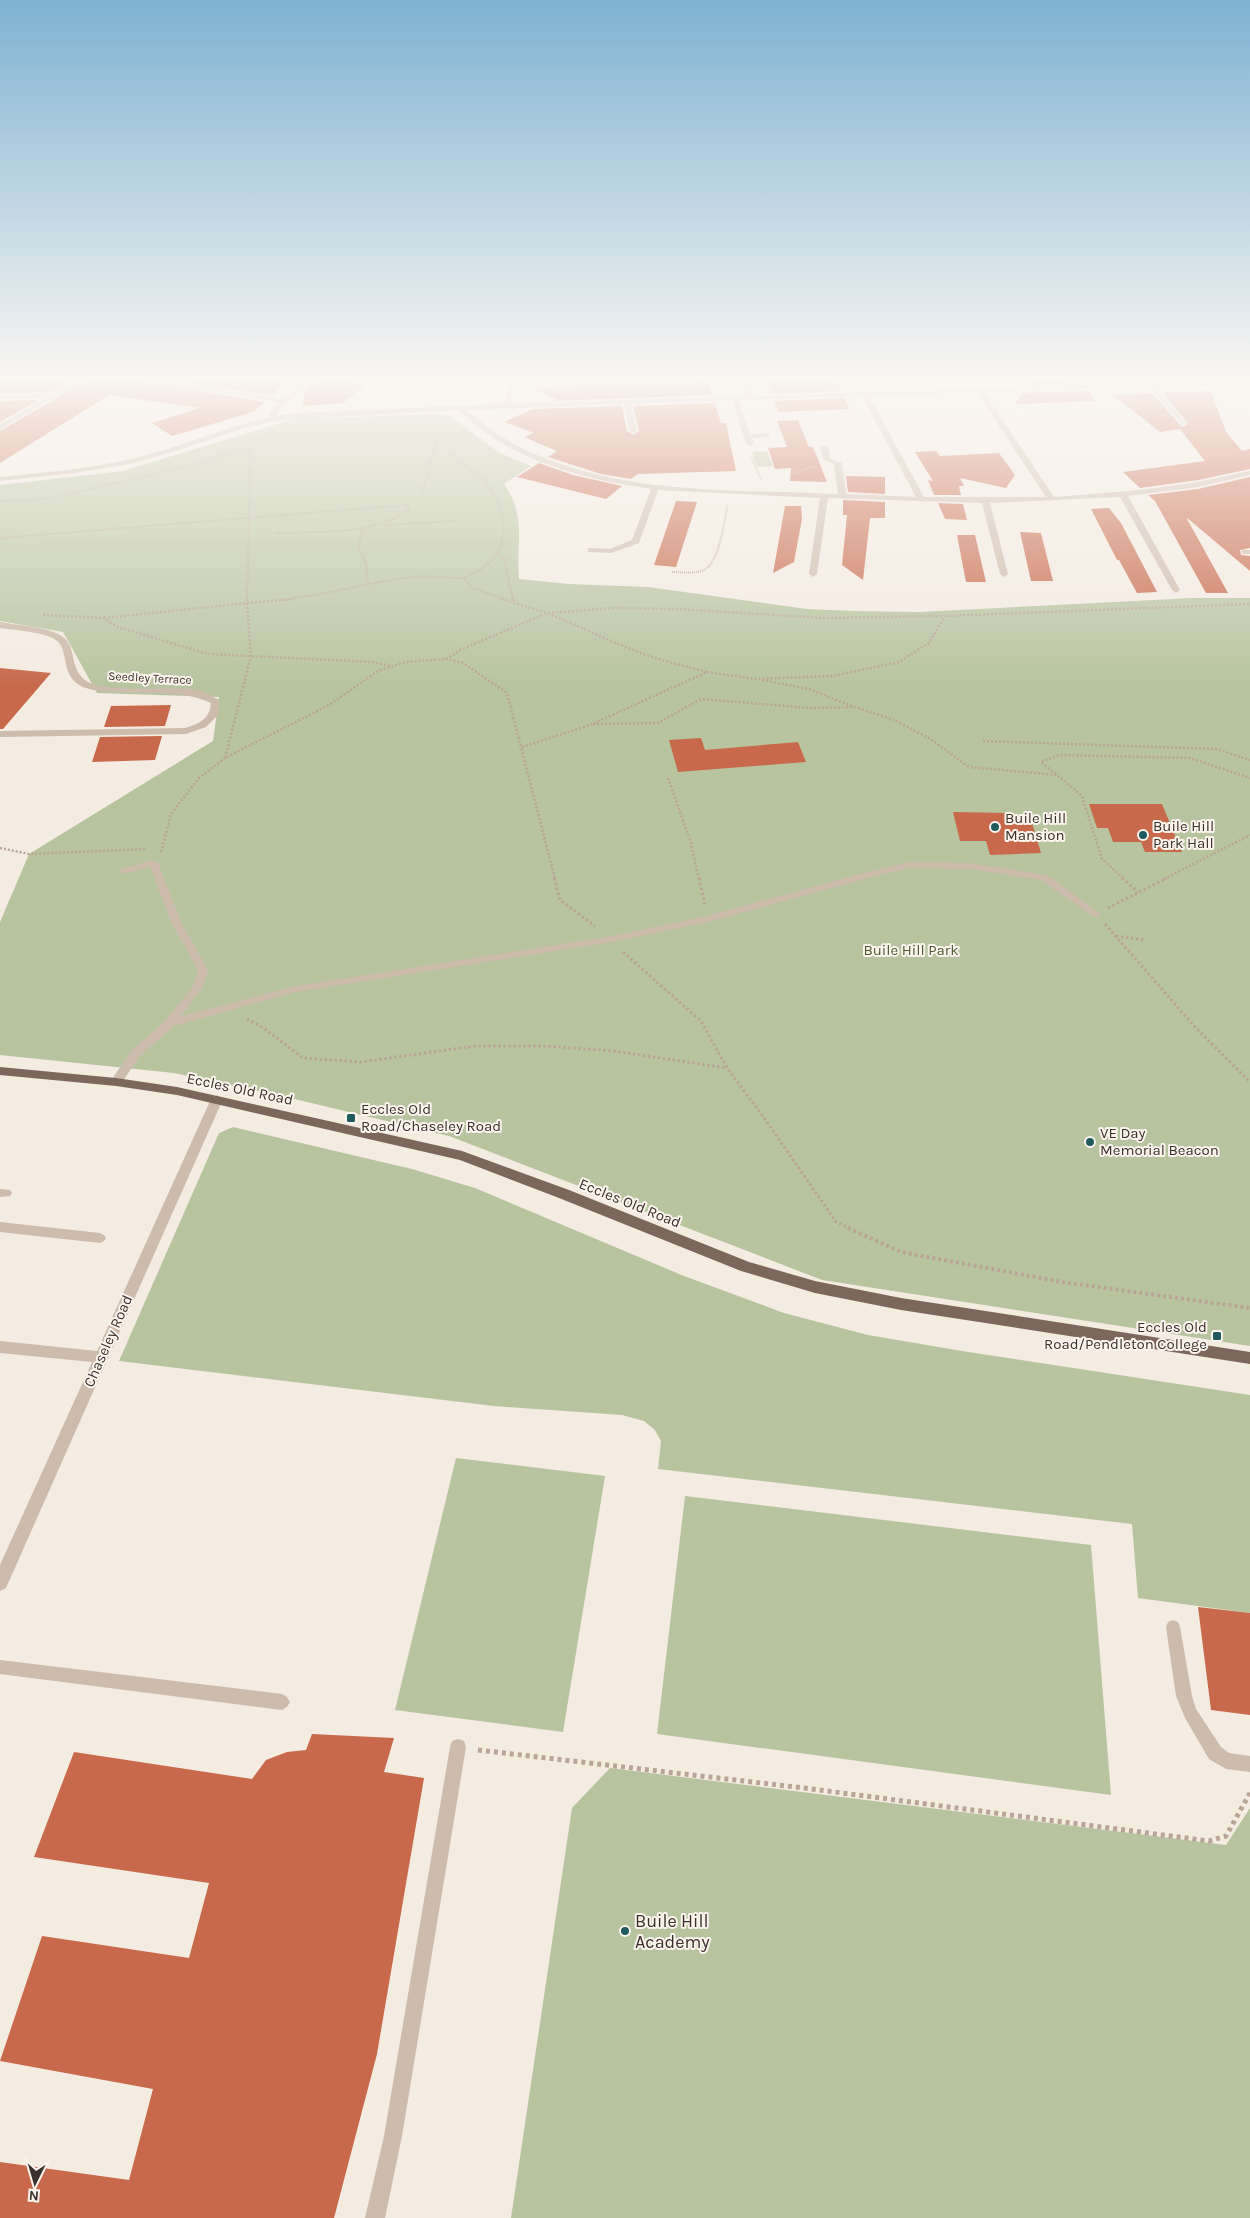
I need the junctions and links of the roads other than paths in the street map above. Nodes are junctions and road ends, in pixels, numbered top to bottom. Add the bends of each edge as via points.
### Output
1 (625, 481) edge
2 (840, 481) edge
3 (911, 481) edge
4 (1039, 481) edge
5 (1217, 481) edge
6 (655, 487) junction
7 (1122, 493) junction
8 (824, 496) junction
9 (842, 496) junction
10 (1051, 498) junction
11 (921, 499) junction
12 (985, 499) junction
13 (591, 550) dead end
14 (814, 574) dead end
15 (1004, 574) dead end
16 (1176, 590) dead end
17 (0, 625) edge
18 (0, 734) edge
19 (124, 871) dead end
20 (1096, 914) road end
21 (170, 1023) junction
22 (0, 1071) edge
23 (116, 1082) junction
24 (217, 1099) junction
25 (0, 1227) edge
26 (100, 1238) dead end
27 (0, 1347) edge
28 (101, 1357) junction
29 (1250, 1358) edge
30 (0, 1583) edge
31 (1173, 1627) dead end
32 (0, 1667) edge
33 (282, 1702) dead end
34 (458, 1748) road end
35 (1250, 1764) edge
36 (375, 2218) edge

1 - 6 street
2 - 9 street
3 - 11 street
4 - 10 street
5 - 7 street
6 - 8 street
6 - 13 street via 633,544 611,551
7 - 10 street
7 - 16 street
8 - 9 street
8 - 14 street
9 - 11 street
10 - 12 street
11 - 12 street
12 - 15 street
17 - 18 street, Seedley Terrace via 51,634 61,639 72,673 86,685 198,693 216,702 215,716 186,731
19 - 21 lane via 154,863 177,924 204,970 198,987
20 - 21 lane via 1044,877 969,866 910,865 708,919 612,939 296,989
21 - 23 lane via 136,1053
22 - 23 main road, Eccles Old Road
23 - 24 main road, Eccles Old Road
24 - 28 street, Chaseley Road
24 - 29 main road, Eccles Old Road via 462,1156 746,1267 815,1287 901,1304
25 - 26 lane
27 - 28 street
28 - 30 street, Chaseley Road
31 - 35 lane via 1184,1696 1190,1713 1215,1753 1226,1761
32 - 33 lane
34 - 36 lane via 393,2136

